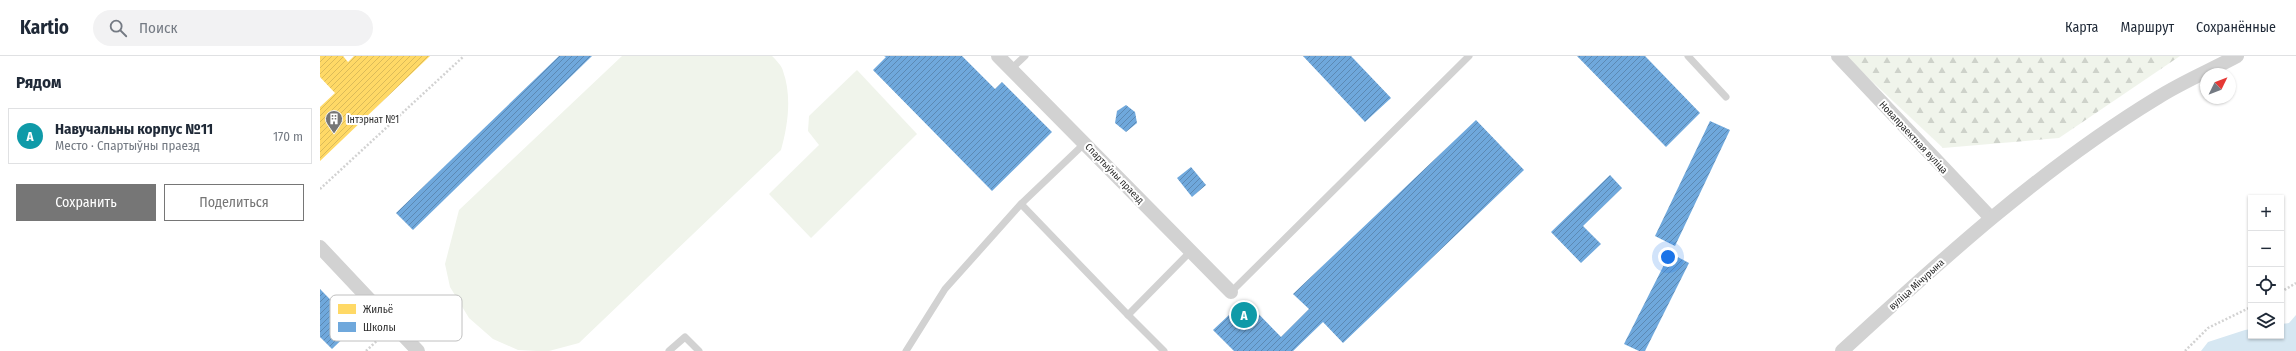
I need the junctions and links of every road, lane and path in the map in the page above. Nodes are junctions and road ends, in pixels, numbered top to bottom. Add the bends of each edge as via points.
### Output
1 (464, 56) edge
2 (998, 56) edge
3 (1025, 56) edge
4 (1469, 56) edge
5 (1688, 56) edge
6 (1838, 56) edge
7 (2237, 56) edge
8 (1011, 69) junction
9 (1726, 97) dead end
10 (1086, 143) junction
11 (320, 189) edge
12 (1021, 204) junction
13 (1990, 217) junction
14 (320, 247) edge
15 (1191, 251) junction
16 (2296, 283) edge
17 (2284, 290) edge
18 (1231, 292) joint
19 (365, 295) edge
20 (2248, 308) edge
21 (1128, 315) junction
22 (376, 341) edge
23 (408, 341) edge
24 (366, 351) edge
25 (418, 351) edge
26 (669, 351) edge
27 (699, 351) edge
28 (906, 351) edge
29 (1164, 351) edge
30 (1842, 351) edge
31 (2185, 351) edge

1 - 11 path
2 - 8 street, Спартыўны праезд
3 - 8 lane
4 - 18 lane
5 - 9 lane
6 - 13 street, Новапраектная вуліца
7 - 13 street, вуліца Мічурына via 2158,97 2110,128
8 - 10 street, Спартыўны праезд
10 - 12 lane
10 - 15 street, Спартыўны праезд
12 - 21 lane
12 - 28 lane via 945,288
13 - 30 street, вуліца Мічурына
14 - 19 street
15 - 18 street, Спартыўны праезд
15 - 21 lane
16 - 17 path
20 - 31 path via 2208,328
21 - 29 lane
22 - 24 path
23 - 25 street
26 - 27 lane via 685,337

